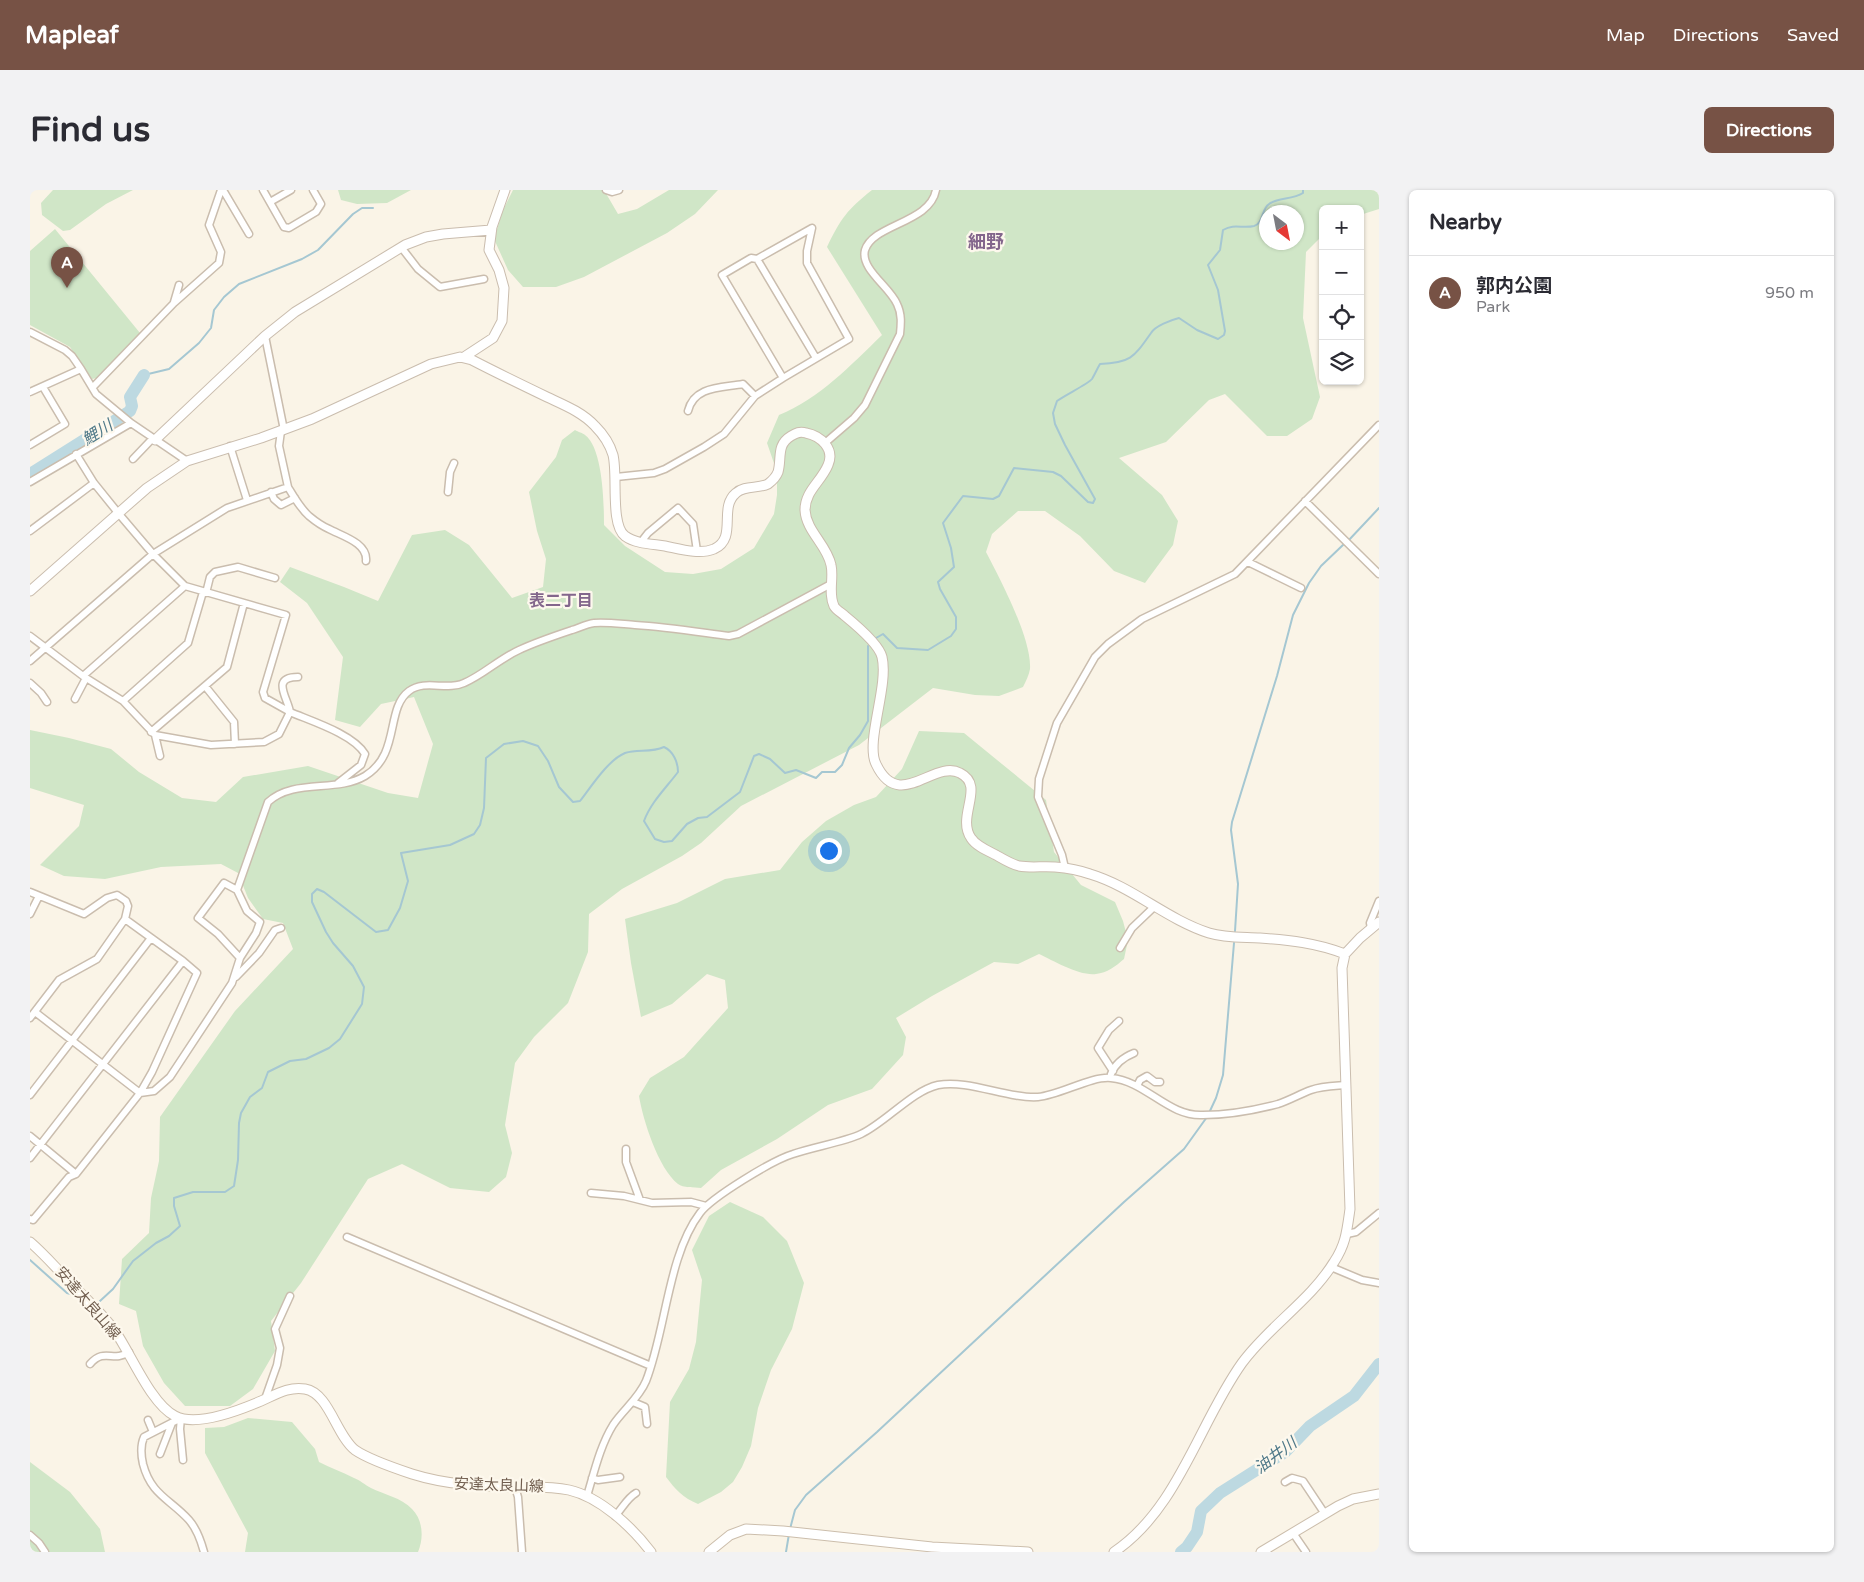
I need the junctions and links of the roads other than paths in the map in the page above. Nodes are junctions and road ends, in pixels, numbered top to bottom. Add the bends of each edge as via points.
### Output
1 (222, 190) edge
2 (263, 190) edge
3 (291, 190) edge
4 (313, 190) edge
5 (505, 190) edge
6 (606, 190) edge
7 (619, 190) edge
8 (936, 190) edge
9 (270, 202) junction
10 (491, 230) junction
11 (249, 234) dead end
12 (401, 247) junction
13 (757, 259) junction
14 (484, 279) dead end
15 (179, 285) dead end
16 (174, 303) junction
17 (30, 332) edge
18 (265, 336) junction
19 (464, 357) junction
20 (816, 358) junction
21 (81, 369) junction
22 (782, 378) junction
23 (44, 386) junction
24 (92, 387) junction
25 (30, 392) edge
26 (755, 396) junction
27 (688, 411) dead end
28 (131, 423) junction
29 (1379, 425) edge
30 (283, 430) junction
31 (154, 439) junction
32 (825, 442) junction
33 (30, 445) edge
34 (230, 446) junction
35 (76, 454) junction
36 (133, 459) dead end
37 (187, 461) junction
38 (454, 463) dead end
39 (616, 477) junction
40 (30, 482) edge
41 (94, 483) junction
42 (288, 487) junction
43 (271, 492) junction
44 (448, 492) dead end
45 (295, 498) junction
46 (247, 500) junction
47 (1305, 501) junction
48 (119, 514) junction
49 (30, 531) edge
50 (641, 542) junction
51 (697, 551) junction
52 (153, 554) junction
53 (366, 561) dead end
54 (1248, 562) junction
55 (1379, 574) edge
56 (275, 578) dead end
57 (831, 584) junction
58 (185, 586) junction
59 (1301, 588) dead end
60 (30, 592) edge
61 (205, 592) junction
62 (244, 603) junction
63 (30, 636) edge
64 (46, 648) junction
65 (30, 661) edge
66 (84, 677) junction
67 (298, 677) dead end
68 (30, 683) edge
69 (204, 686) junction
70 (75, 699) dead end
71 (123, 701) junction
72 (47, 702) dead end
73 (290, 712) junction
74 (153, 733) junction
75 (235, 744) junction
76 (160, 756) dead end
77 (337, 784) junction
78 (1065, 868) junction
79 (237, 890) junction
80 (30, 892) edge
81 (39, 896) junction
82 (1379, 901) edge
83 (1155, 906) junction
84 (30, 914) edge
85 (125, 919) junction
86 (1379, 922) edge
87 (281, 928) dead end
88 (1371, 928) junction
89 (151, 938) junction
90 (1120, 948) dead end
91 (1345, 954) junction
92 (240, 958) junction
93 (183, 962) junction
94 (235, 978) junction
95 (35, 1012) junction
96 (30, 1018) edge
97 (1119, 1021) dead end
98 (72, 1040) junction
99 (1134, 1053) dead end
100 (103, 1064) junction
101 (1113, 1071) junction
102 (1110, 1078) junction
103 (1160, 1082) dead end
104 (1346, 1085) junction
105 (1136, 1086) junction
106 (140, 1093) junction
107 (30, 1095) edge
108 (30, 1136) edge
109 (41, 1144) junction
110 (626, 1149) dead end
111 (30, 1158) edge
112 (76, 1174) junction
113 (591, 1193) dead end
114 (640, 1200) junction
115 (706, 1206) junction
116 (1379, 1213) edge
117 (30, 1219) edge
118 (1347, 1234) junction
119 (346, 1237) dead end
120 (30, 1242) edge
121 (1331, 1267) junction
122 (1379, 1283) edge
123 (290, 1296) dead end
124 (129, 1352) junction
125 (90, 1364) dead end
126 (651, 1366) junction
127 (265, 1399) junction
128 (633, 1402) junction
129 (181, 1418) junction
130 (148, 1420) dead end
131 (172, 1423) junction
132 (647, 1424) dead end
133 (153, 1432) junction
134 (160, 1454) dead end
135 (183, 1460) dead end
136 (620, 1477) dead end
137 (592, 1478) junction
138 (1285, 1482) dead end
139 (515, 1487) junction
140 (636, 1493) dead end
141 (1379, 1494) edge
142 (587, 1496) junction
143 (1325, 1514) junction
144 (615, 1516) junction
145 (1293, 1533) junction
146 (30, 1535) edge
147 (961, 1551) edge
148 (44, 1552) edge
149 (204, 1552) edge
150 (522, 1552) edge
151 (651, 1552) edge
152 (709, 1552) edge
153 (1028, 1552) edge
154 (1114, 1552) edge
155 (1261, 1552) edge
156 (1306, 1552) edge

1 - 11 street
1 - 16 street via 209,225 221,252 219,263
2 - 9 street
3 - 9 street
4 - 9 street via 321,204 316,212 289,228 284,227
5 - 10 street
6 - 7 street
8 - 32 street via 922,211 868,244 864,257 897,304 902,323 900,334 865,405
10 - 12 street via 435,236
10 - 19 street via 489,250 504,288 502,321 493,338
12 - 14 street via 418,270 440,287
12 - 18 street via 295,312
13 - 20 street
13 - 20 street via 812,228 807,263 849,339
13 - 22 street via 751,258 722,275
15 - 16 street
16 - 24 street
17 - 21 street via 60,346
18 - 30 street
18 - 31 street
19 - 30 street via 431,364
19 - 39 street via 586,417 602,434 611,451
20 - 22 street
21 - 23 street
21 - 24 street
22 - 26 street
23 - 25 street
23 - 33 street via 65,424
24 - 28 street
26 - 27 street via 743,384 701,392 690,402
26 - 39 street via 724,434 704,447 660,471
28 - 31 street
28 - 35 street
29 - 47 street
30 - 34 street
30 - 42 street via 279,446
31 - 36 street
31 - 37 street
32 - 51 street via 802,432 788,438 780,448 778,472 772,481 734,494 727,506 727,532 722,542 716,548
32 - 57 street via 828,465 810,491 805,510 813,533 831,565
34 - 37 street
34 - 46 street
35 - 40 street
35 - 41 street
37 - 48 street via 147,488
38 - 44 street
39 - 50 street via 619,528 626,537
41 - 48 street
41 - 49 street
42 - 43 street
42 - 45 street
43 - 45 street via 281,505
43 - 46 street
45 - 53 street via 316,521 352,540 364,552
46 - 52 street via 227,508
47 - 54 street
47 - 55 street
48 - 52 street
48 - 60 street
50 - 51 street
50 - 51 street via 678,508 693,524
52 - 58 street
52 - 64 street
54 - 59 street
54 - 78 street via 1235,574 1128,628 1101,650 1084,676 1057,722 1037,788
56 - 61 street via 238,567 215,572 210,576
57 - 77 street via 738,634 729,636 654,626 591,623 519,649 468,682 456,686 416,687 400,700 387,750 380,762 361,778
57 - 78 street via 834,607 874,643 883,659 873,748 877,767 895,784 905,785 916,784 940,771 961,773 969,780 972,789 966,818 970,838 996,856 1021,866
58 - 61 street
58 - 66 street
61 - 62 street
61 - 71 street via 188,643
62 - 69 street via 227,666
62 - 73 street via 286,615 263,692 265,698
63 - 64 street
64 - 65 street
64 - 66 street
66 - 70 street
66 - 71 street
67 - 73 street via 288,678 282,684
68 - 72 street
69 - 74 street
69 - 75 street via 234,722
71 - 74 street
73 - 75 street via 279,734 264,742
73 - 77 street via 346,737 362,749 365,754 361,765
74 - 75 street via 211,745
74 - 76 street
77 - 79 street via 286,791 268,802
78 - 83 street via 1108,881
79 - 92 street via 247,911 260,922
79 - 92 street via 224,883 198,918
80 - 81 street
81 - 84 street
81 - 85 street via 84,914 117,895 128,906
82 - 88 street
83 - 90 street via 1132,928
83 - 91 street via 1190,926 1213,934 1322,945
85 - 89 street
85 - 95 street via 98,959 59,980
86 - 88 street
87 - 94 street via 275,930
88 - 91 street
89 - 93 street
89 - 98 street
91 - 104 street via 1342,968
92 - 94 street
93 - 100 street
93 - 106 street via 197,973
94 - 106 street via 170,1077 154,1091
95 - 96 street
95 - 98 street
97 - 101 street via 1098,1048
98 - 100 street
98 - 107 street
99 - 101 street via 1126,1056
100 - 106 street
100 - 109 street
101 - 102 street
102 - 105 street
102 - 115 street via 1036,1097 957,1084 931,1087 864,1132 789,1155
103 - 105 street via 1147,1076
104 - 105 street via 1312,1090 1278,1104 1201,1116 1179,1111
104 - 118 street via 1350,1209
106 - 112 street
108 - 109 street
109 - 111 street
109 - 112 street
110 - 114 street via 629,1171
112 - 117 street via 69,1177 33,1220
113 - 114 street
114 - 115 street via 652,1203 691,1202
115 - 126 street via 687,1235 676,1266
116 - 118 street via 1356,1232
118 - 121 street
119 - 126 street
120 - 124 street, 安達太良山線 via 94,1306
121 - 122 street via 1362,1280
121 - 154 street via 1243,1362 1158,1508 1137,1534
123 - 127 street via 275,1329 280,1348
124 - 125 street via 120,1357 104,1355
124 - 129 street, 安達太良山線 via 156,1398
126 - 128 street
127 - 129 street, 安達太良山線 via 210,1417
127 - 139 street, 安達太良山線 via 290,1389 312,1391 321,1398 346,1440 366,1456 411,1474 447,1483
128 - 132 street via 644,1406
128 - 137 street via 614,1425
129 - 131 street
129 - 135 street
130 - 133 street
131 - 133 street
131 - 134 street
133 - 149 street via 144,1437 141,1446 146,1476 159,1494 192,1524
136 - 137 street
137 - 142 street
138 - 143 street via 1292,1478 1303,1481
139 - 142 street, 安達太良山線 via 547,1487
139 - 150 street
140 - 144 street
141 - 143 street via 1353,1500
142 - 144 street, 安達太良山線
143 - 145 street
144 - 151 street, 安達太良山線
145 - 155 street
145 - 156 street
146 - 148 street
147 - 152 street via 746,1529 723,1540
147 - 153 street

